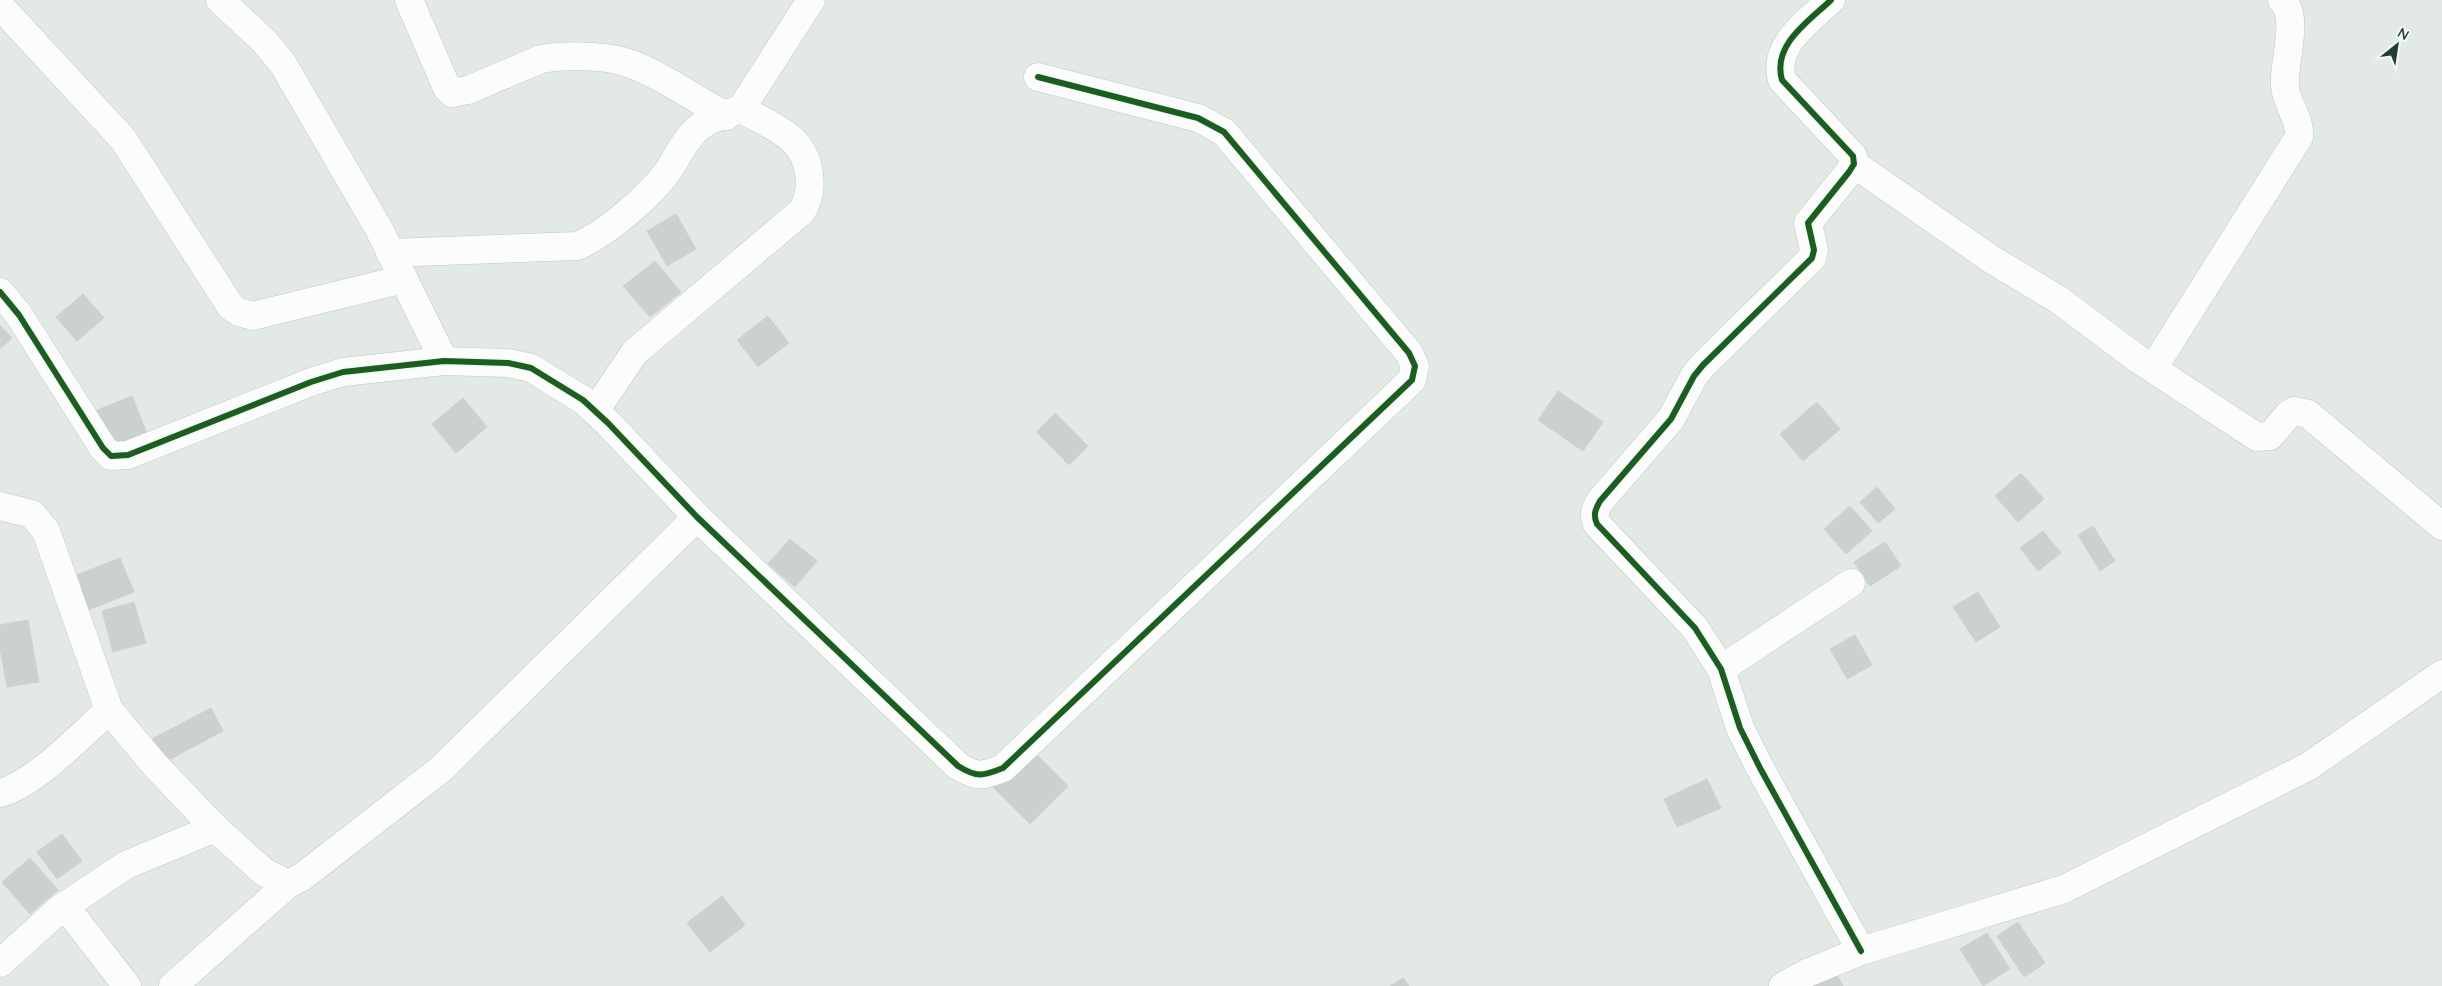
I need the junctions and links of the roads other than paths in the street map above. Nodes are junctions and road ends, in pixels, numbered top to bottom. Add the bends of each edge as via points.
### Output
1 (220, 0) edge
2 (409, 0) edge
3 (811, 0) edge
4 (1831, 0) edge
5 (2282, 0) edge
6 (0, 6) edge
7 (1038, 77) dead end
8 (733, 112) junction
9 (1854, 164) junction
10 (390, 253) junction
11 (404, 279) junction
12 (0, 292) edge
13 (444, 361) junction
14 (2154, 367) junction
15 (595, 411) junction
16 (0, 506) edge
17 (697, 516) junction
18 (2442, 526) edge
19 (1851, 583) dead end
20 (1721, 668) junction
21 (2442, 674) edge
22 (109, 710) junction
23 (0, 793) edge
24 (214, 828) junction
25 (288, 884) junction
26 (60, 909) junction
27 (1862, 951) junction
28 (0, 963) edge
29 (127, 986) edge
30 (173, 986) edge
31 (1783, 986) edge

1 - 10 street via 264,41 283,64
2 - 8 street via 452,93 468,90 541,59 618,60
3 - 8 street
4 - 9 street via 1789,40 1778,68 1782,80 1853,156
5 - 14 street via 2290,14 2285,86 2300,137
6 - 11 street via 123,139 231,307 253,316
7 - 17 street via 1198,118 1224,132 1409,353 1415,366 1412,380 1003,768 987,774 972,775 958,766
8 - 10 street via 696,129 649,193 590,240 577,246
8 - 15 street via 792,138 801,148 808,160 809,199 790,224 635,352
9 - 14 street via 1991,260 2058,300
9 - 20 street via 1808,223 1814,250 1812,258 1703,364 1670,419 1595,509 1596,524 1695,628
10 - 11 street
11 - 13 street
12 - 13 street via 19,315 111,456 128,455 326,376
13 - 15 street via 519,364 583,400
14 - 18 street via 2256,437 2270,436 2294,411 2308,414
15 - 17 street
16 - 22 street via 32,514 46,531
17 - 25 street via 441,769 302,877
19 - 20 street
20 - 27 street via 1748,746
21 - 27 street via 2309,766 2064,889
22 - 23 street via 27,780
22 - 24 street
24 - 25 street via 264,872
24 - 26 street via 126,865
25 - 30 street
26 - 28 street
26 - 29 street via 75,916
27 - 31 street

